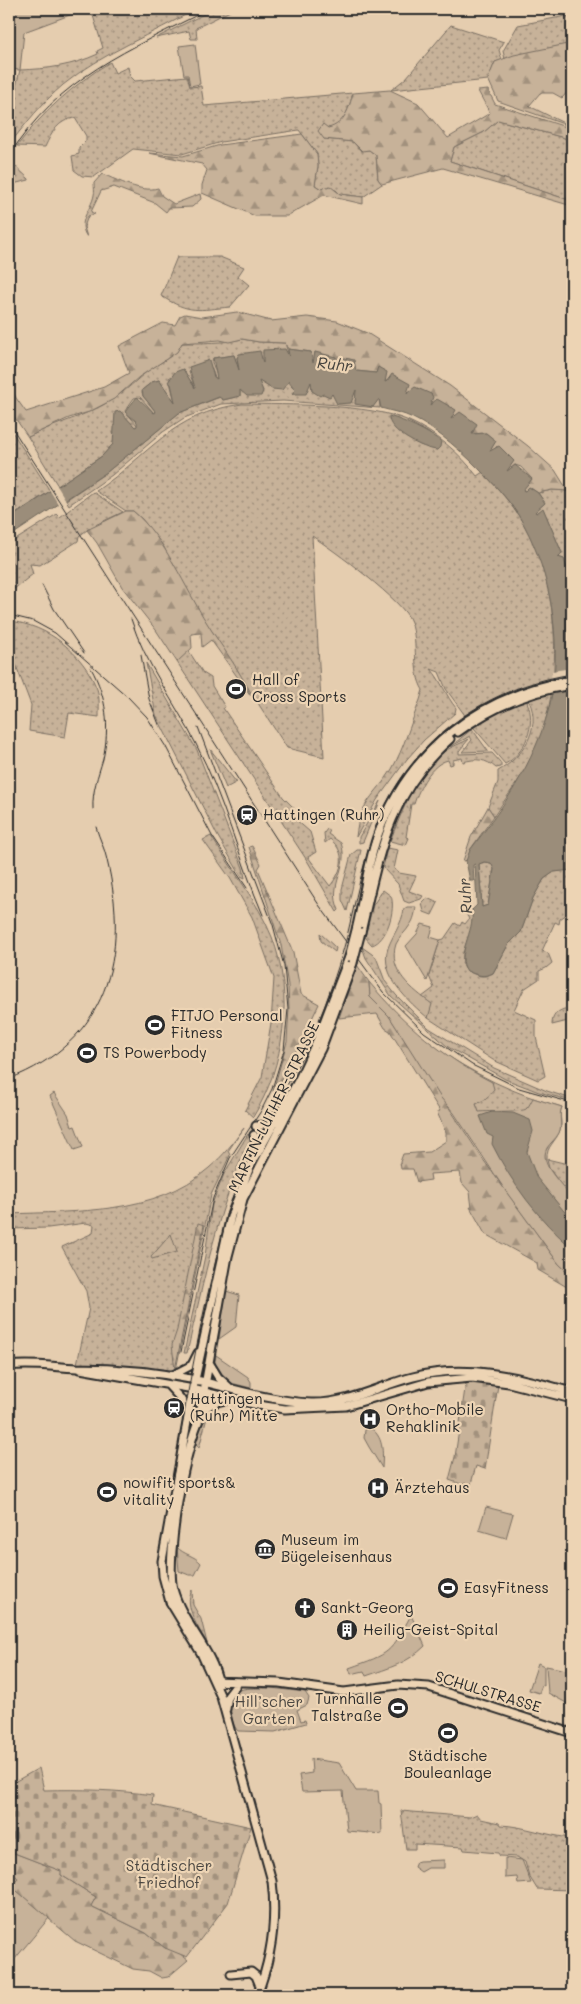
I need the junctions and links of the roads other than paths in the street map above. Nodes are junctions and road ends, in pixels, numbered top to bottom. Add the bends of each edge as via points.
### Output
1 (572, 680) edge
2 (572, 685) edge
3 (463, 725) junction
4 (349, 963) junction
5 (277, 1120) junction
6 (256, 1126) dead end
7 (254, 1135) dead end
8 (276, 1138) junction
9 (265, 1142) junction
10 (259, 1152) junction
11 (204, 1343) junction
12 (210, 1364) junction
13 (9, 1366) edge
14 (77, 1368) junction
15 (426, 1374) junction
16 (496, 1374) junction
17 (171, 1376) junction
18 (484, 1378) junction
19 (195, 1380) junction
20 (206, 1382) junction
21 (425, 1383) junction
22 (168, 1385) junction
23 (193, 1389) junction
24 (232, 1389) junction
25 (204, 1391) junction
26 (572, 1392) edge
27 (562, 1393) junction
28 (233, 1398) junction
29 (572, 1399) edge
30 (289, 1406) junction
31 (189, 1413) junction
32 (198, 1419) junction
33 (245, 1683) junction
34 (217, 1685) junction
35 (235, 1687) junction
36 (225, 1714) junction
37 (572, 1733) edge
38 (231, 1974) dead end
39 (260, 1986) junction
40 (256, 1995) edge

1 - 3 main road via 498,701
2 - 3 main road via 518,698
3 - 4 main road, bridge via 410,783 381,837
4 - 5 main road, MARTIN-LUTHER-STRASSE via 316,1043
4 - 8 main road, MARTIN-LUTHER-STRASSE via 324,1041
5 - 6 main road
5 - 9 main road, MARTIN-LUTHER-STRASSE
7 - 10 main road
8 - 9 main road
8 - 12 main road, MARTIN-LUTHER-STRASSE via 252,1178 235,1226
9 - 10 main road, MARTIN-LUTHER-STRASSE
10 - 11 main road, MARTIN-LUTHER-STRASSE via 232,1215
11 - 17 main road, MARTIN-LUTHER-STRASSE via 192,1366
11 - 19 main road, MARTIN-LUTHER-STRASSE
12 - 20 main road, MARTIN-LUTHER-STRASSE
12 - 24 main road
13 - 14 main road via 33,1364
14 - 17 main road via 137,1370
14 - 22 main road
15 - 16 main road via 481,1371
15 - 21 main road
15 - 30 main road via 352,1398
16 - 18 main road
16 - 27 main road
17 - 19 main road
18 - 21 main road
18 - 27 main road
19 - 20 main road
19 - 23 main road, MARTIN-LUTHER-STRASSE
20 - 24 main road
20 - 25 main road, MARTIN-LUTHER-STRASSE
21 - 30 main road via 346,1406
22 - 23 main road
22 - 31 main road
23 - 25 main road
23 - 31 main road, MARTIN-LUTHER-STRASSE
24 - 30 main road
25 - 28 main road
25 - 32 main road, MARTIN-LUTHER-STRASSE
26 - 27 main road
27 - 29 main road
28 - 30 main road via 258,1405
28 - 32 main road, MARTIN-LUTHER-STRASSE via 213,1403
31 - 34 main road, MARTIN-LUTHER-STRASSE via 165,1540 163,1576 170,1602
32 - 34 main road, MARTIN-LUTHER-STRASSE via 176,1514 171,1573 180,1608 214,1666
33 - 34 main road, SCHULSTRASSE
33 - 35 main road, SCHULSTRASSE
33 - 37 main road, SCHULSTRASSE via 280,1683 344,1692 398,1685 429,1687
34 - 35 main road, SCHULSTRASSE
34 - 36 main road
35 - 36 main road via 228,1696
36 - 39 main road via 272,1881 273,1939
38 - 39 main road via 251,1972
39 - 40 main road

